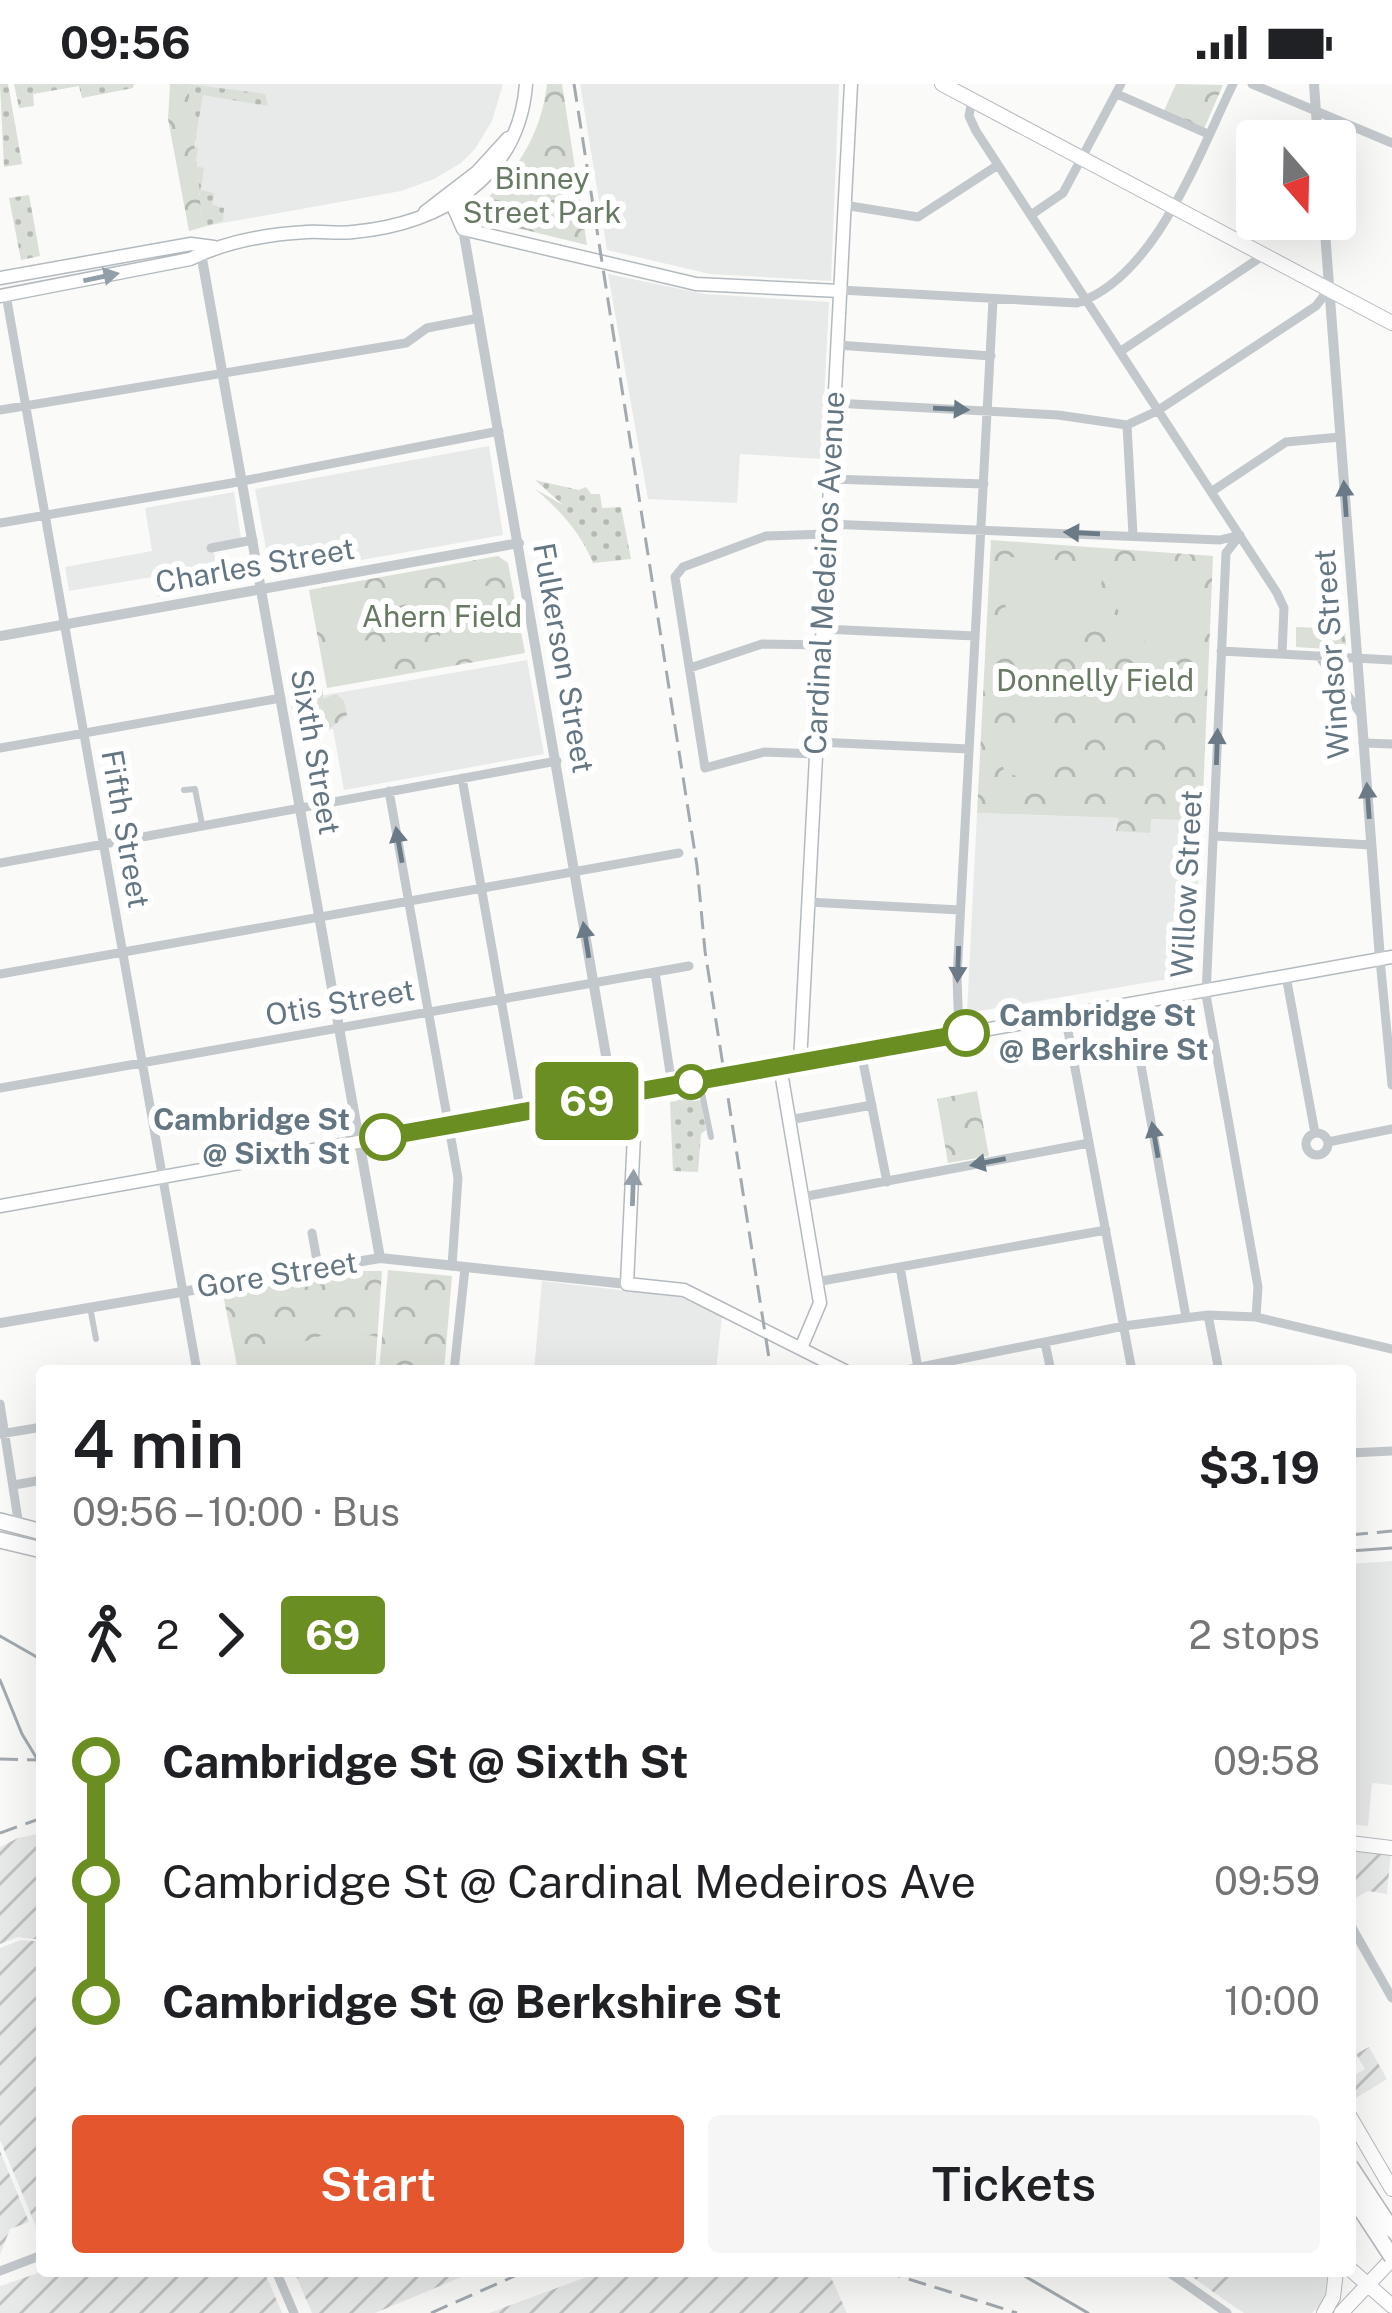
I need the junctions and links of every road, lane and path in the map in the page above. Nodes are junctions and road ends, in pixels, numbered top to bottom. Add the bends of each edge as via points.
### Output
1 (526, 84) edge
2 (851, 84) edge
3 (941, 84) edge
4 (1233, 84) edge
5 (1252, 84) edge
6 (1314, 84) edge
7 (1119, 89) edge
8 (972, 100) junction
9 (1316, 112) junction
10 (1317, 120) edge
11 (515, 126) junction
12 (1208, 134) junction
13 (1392, 143) edge
14 (1083, 159) junction
15 (998, 165) junction
16 (452, 204) junction
17 (844, 205) junction
18 (1173, 207) junction
19 (1031, 215) junction
20 (415, 220) junction
21 (463, 229) junction
22 (1326, 240) edge
23 (215, 247) junction
24 (201, 253) junction
25 (1264, 255) junction
26 (0, 278) edge
27 (1329, 289) junction
28 (840, 291) junction
29 (3, 296) edge
30 (1087, 299) junction
31 (994, 300) junction
32 (479, 318) junction
33 (1392, 322) edge
34 (837, 345) junction
35 (1121, 351) junction
36 (991, 356) junction
37 (222, 372) junction
38 (834, 403) junction
39 (26, 405) junction
40 (0, 410) edge
41 (1157, 411) junction
42 (987, 412) junction
43 (1127, 425) junction
44 (499, 430) junction
45 (1340, 437) junction
46 (830, 479) junction
47 (242, 482) junction
48 (984, 484) junction
49 (1210, 492) junction
50 (44, 516) junction
51 (0, 523) edge
52 (982, 528) junction
53 (828, 529) junction
54 (1240, 535) junction
55 (1133, 536) junction
56 (253, 540) junction
57 (519, 543) junction
58 (212, 548) dead end
59 (262, 589) junction
60 (64, 625) junction
61 (823, 629) junction
62 (0, 636) edge
63 (975, 636) junction
64 (822, 645) junction
65 (1221, 651) junction
66 (1282, 654) junction
67 (1319, 656) junction
68 (1357, 658) junction
69 (1392, 660) edge
70 (690, 668) junction
71 (281, 698) junction
72 (1361, 714) junction
73 (83, 732) junction
74 (1364, 743) junction
75 (1392, 744) edge
76 (0, 748) edge
77 (816, 748) junction
78 (969, 748) junction
79 (557, 761) junction
80 (462, 778) junction
81 (184, 790) dead end
82 (389, 791) junction
83 (300, 807) junction
84 (202, 824) junction
85 (1214, 836) junction
86 (104, 844) junction
87 (1371, 845) junction
88 (679, 853) dead end
89 (0, 863) edge
90 (575, 872) junction
91 (481, 888) junction
92 (409, 902) junction
93 (808, 902) junction
94 (960, 910) junction
95 (320, 917) junction
96 (123, 952) junction
97 (1386, 958) edge
98 (689, 966) dead end
99 (655, 972) junction
100 (0, 974) edge
101 (1286, 976) junction
102 (593, 983) junction
103 (1206, 990) junction
104 (501, 999) junction
105 (1130, 1004) junction
106 (429, 1012) junction
107 (1066, 1015) junction
108 (340, 1027) junction
109 (959, 1034) junction
110 (861, 1052) junction
111 (143, 1063) junction
112 (800, 1063) junction
113 (779, 1066) junction
114 (1392, 1085) edge
115 (672, 1086) junction
116 (0, 1088) edge
117 (636, 1092) junction
118 (702, 1093) dead end
119 (614, 1096) junction
120 (872, 1105) junction
121 (521, 1113) junction
122 (789, 1120) junction
123 (450, 1126) junction
124 (1392, 1129) edge
125 (1315, 1133) junction
126 (711, 1136) dead end
127 (360, 1142) junction
128 (1328, 1142) junction
129 (1089, 1143) junction
130 (163, 1177) junction
131 (887, 1182) junction
132 (802, 1197) junction
133 (0, 1206) edge
134 (1106, 1230) junction
135 (312, 1233) dead end
136 (380, 1258) junction
137 (318, 1266) junction
138 (459, 1267) junction
139 (900, 1267) junction
140 (815, 1282) junction
141 (627, 1284) junction
142 (183, 1290) junction
143 (90, 1307) junction
144 (1208, 1316) junction
145 (1256, 1316) junction
146 (1186, 1317) junction
147 (0, 1323) edge
148 (1124, 1326) junction
149 (95, 1339) dead end
150 (1045, 1343) junction
151 (801, 1348) junction
152 (1392, 1349) edge
153 (196, 1365) edge
154 (454, 1365) edge
155 (834, 1365) edge
156 (918, 1365) edge
157 (929, 1365) edge
158 (1050, 1365) edge
159 (1131, 1365) edge
160 (1218, 1365) edge
161 (0, 1404) edge
162 (36, 1428) edge
163 (3, 1434) edge
164 (1392, 1451) edge
165 (1356, 1454) edge
166 (36, 1481) edge
167 (14, 1485) junction
168 (0, 1521) edge
169 (19, 1526) junction
170 (36, 1530) edge
171 (0, 1540) edge
172 (36, 1549) edge
173 (1356, 1844) edge
174 (1392, 1847) edge
175 (1356, 1935) edge
176 (1392, 1998) edge
177 (1356, 2129) edge
178 (1356, 2175) edge
179 (1392, 2188) edge
180 (1356, 2202) edge
181 (1356, 2205) edge
182 (1392, 2230) edge
183 (36, 2257) edge
184 (1392, 2258) edge
185 (0, 2271) edge
186 (1356, 2274) edge
187 (279, 2277) edge
188 (1176, 2277) edge
189 (1335, 2277) edge
190 (1369, 2286) junction
191 (1392, 2306) edge
192 (294, 2313) edge
193 (1227, 2313) edge
194 (1324, 2313) edge
195 (1341, 2313) edge

1 - 11 main road
2 - 17 main road, Cardinal Medeiros Avenue
3 - 8 main road
4 - 12 street
5 - 9 street
6 - 9 street
7 - 12 street
7 - 14 street
8 - 14 main road
8 - 15 street via 969,116
9 - 10 street
9 - 13 street
11 - 16 main road via 498,165
11 - 20 main road via 477,172
12 - 18 street
14 - 18 main road
14 - 19 street via 1063,193
15 - 17 street via 918,217
15 - 19 street
16 - 20 main road
16 - 21 main road
17 - 28 main road, Cardinal Medeiros Avenue
18 - 25 main road
18 - 30 street via 1155,241
19 - 30 street
20 - 23 main road
21 - 28 main road via 696,284
21 - 32 street, Fulkerson Street
22 - 27 street, Windsor Street
23 - 24 main road
23 - 26 main road via 191,244
29 -> 24 main road
24 - 37 street, Sixth Street
25 - 27 main road
25 - 35 street
27 - 33 main road
27 - 41 street via 1316,306
27 - 45 street, Windsor Street
28 - 31 street
28 - 34 main road, Cardinal Medeiros Avenue
29 - 39 street, Fifth Street
30 - 31 street
30 - 35 street
31 - 36 street
32 - 37 street via 427,328 406,343
32 - 44 street, Fulkerson Street
34 - 36 street
34 - 38 main road, Cardinal Medeiros Avenue
35 - 41 street
36 - 42 street
37 - 39 street
37 - 47 street, Sixth Street
38 -> 42 street
38 - 46 main road, Cardinal Medeiros Avenue
39 - 40 street
39 - 50 street, Fifth Street
41 - 43 street
41 - 49 street
42 - 43 street
42 - 48 street
43 - 55 street
44 - 47 street
44 - 57 street, Fulkerson Street
45 - 49 street via 1286,442
68 -> 45 street, Windsor Street
46 - 48 street
46 - 53 main road, Cardinal Medeiros Avenue
47 - 50 street
47 - 56 street, Sixth Street
48 - 52 street
49 - 54 street
50 - 51 street
50 - 60 street, Fifth Street
52 - 53 street
55 -> 52 street
52 - 63 street
53 - 61 main road, Cardinal Medeiros Avenue
53 - 70 street via 766,536 679,569
54 - 55 street
54 - 65 street, Willow Street via 1226,553
54 - 66 street via 1284,608
56 - 58 street
56 - 59 street, Sixth Street
57 - 59 street, Charles Street
57 - 79 street, Fulkerson Street
59 - 60 street, Charles Street
59 - 71 street, Sixth Street
60 - 62 street, Charles Street
60 - 73 street, Fifth Street
61 - 63 street
61 - 64 main road, Cardinal Medeiros Avenue
63 - 78 street
64 - 70 street via 761,644
64 - 77 main road, Cardinal Medeiros Avenue
65 - 66 street
85 -> 65 street, Willow Street
66 - 67 street
67 - 68 street
67 - 72 street
68 - 69 street
68 - 72 street, Windsor Street
70 - 77 street via 705,768
71 - 73 street
71 - 83 street, Sixth Street
72 - 74 street, Windsor Street
73 - 76 street
73 - 86 street, Fifth Street
74 - 75 street
87 -> 74 street, Windsor Street
77 - 78 street
77 - 93 main road, Cardinal Medeiros Avenue
78 - 94 street
79 - 80 street
79 - 90 street, Fulkerson Street
80 - 82 street
80 - 91 street
81 - 84 street via 195,789
82 - 83 street
92 -> 82 street
83 - 84 street
83 - 95 street, Sixth Street
84 - 86 street
85 - 87 street
85 - 103 street, Willow Street
86 - 89 street
86 - 96 street, Fifth Street
87 - 97 street, Windsor Street
88 - 90 street
90 - 91 street
102 -> 90 street, Fulkerson Street
91 - 92 street
91 - 104 street
92 - 95 street
92 - 106 street
93 - 94 street
93 - 112 main road, Cardinal Medeiros Avenue
94 -> 109 street
95 - 96 street
95 - 108 street, Sixth Street
96 - 100 street
96 - 111 street, Fifth Street
97 - 101 main road
97 - 114 street, Windsor Street
98 - 99 street, Otis Street
99 - 102 street, Otis Street
99 - 115 street
101 - 103 main road
101 - 125 street
102 - 104 street, Otis Street
102 - 119 street, Fulkerson Street
103 - 105 main road
103 - 145 street, Willow Street
104 - 106 street, Otis Street
104 - 121 street
105 - 107 main road
146 -> 105 street
106 - 108 street, Otis Street
106 - 123 street
107 - 109 main road
107 - 129 street
108 - 111 street, Otis Street
108 - 127 street, Sixth Street
109 - 110 main road
110 - 112 main road
110 - 120 street
111 - 116 street, Otis Street
111 - 130 street, Fifth Street
112 - 113 main road
113 - 115 main road
113 - 122 main road
115 - 117 main road
117 - 119 main road
141 -> 117 main road
118 - 126 street
119 - 121 main road
120 - 122 street
120 - 131 street
121 - 123 main road
122 - 132 main road
123 - 127 main road
123 - 138 street
124 - 128 street
125 - 128 street
125 - 128 street via 1307,1141 1311,1153 1323,1153
127 - 130 main road
127 - 136 street, Sixth Street
129 -> 131 street
129 - 134 street
130 - 133 main road
130 - 142 street, Fifth Street
131 - 132 street
132 - 140 main road
134 - 139 street
134 - 148 street
135 - 137 street
136 - 137 street, Gore Street
136 - 138 street, Gore Street
137 - 142 street, Gore Street
138 - 141 street, Gore Street
138 - 154 street
139 - 140 street
139 - 156 street
140 - 151 main road via 820,1310
141 - 151 main road, Gore Street via 684,1290
142 - 143 street, Gore Street
142 - 153 street, Fifth Street
143 - 147 street, Gore Street
143 - 149 street
144 - 145 street
144 - 146 street
144 - 160 street
145 - 152 street
146 - 148 street
148 - 150 street
148 - 159 street
150 - 157 street
150 - 158 street
151 - 155 main road, Gore Street
161 - 163 street
162 - 163 street
163 - 167 street
164 - 165 street
166 - 167 street
167 - 169 street
168 - 169 highway
169 - 170 highway
171 - 172 highway
173 - 174 main road
175 - 176 street
177 - 179 main road
178 - 182 highway, bridge
179 - 181 main road
180 - 184 highway, bridge
183 - 185 street
184 - 190 main road
186 - 190 main road
187 - 192 street
188 - 193 street
189 - 194 main road
190 - 191 main road
190 - 195 main road

